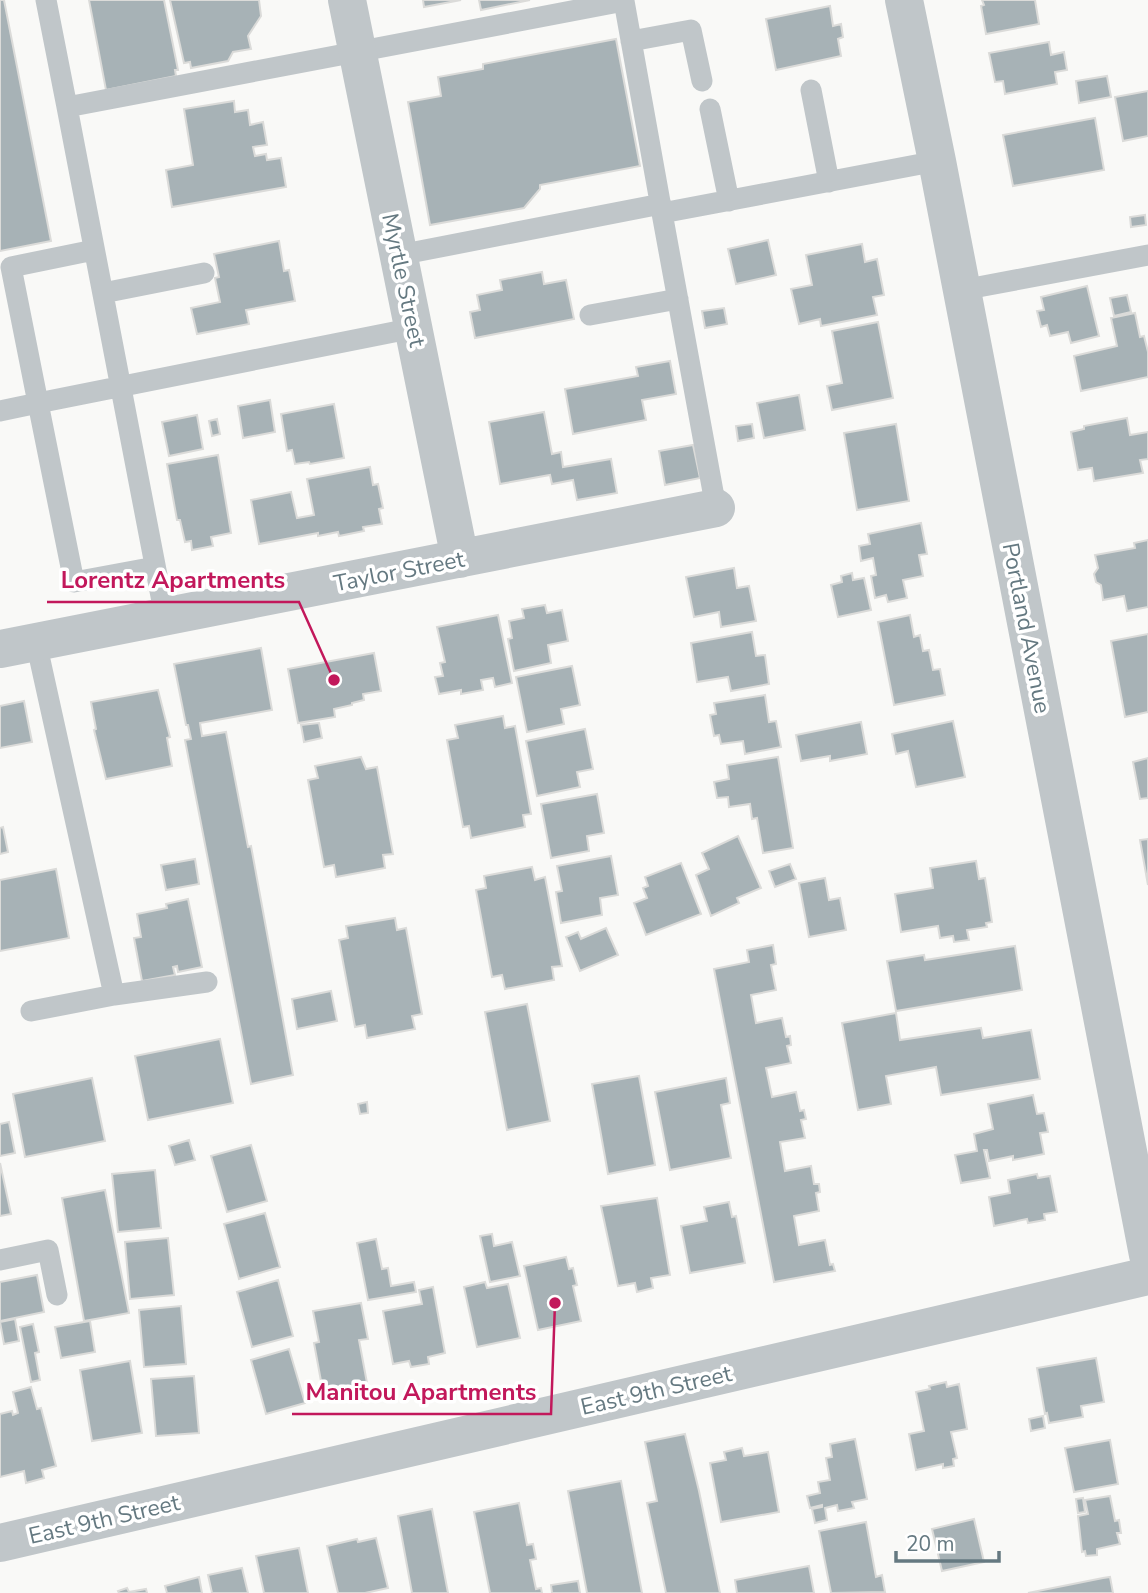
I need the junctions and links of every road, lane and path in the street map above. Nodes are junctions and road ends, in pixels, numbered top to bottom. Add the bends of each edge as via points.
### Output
1 (46, 0) edge
2 (347, 0) edge
3 (904, 0) edge
4 (624, 1) edge
5 (585, 4) edge
6 (631, 41) junction
7 (358, 50) junction
8 (702, 81) dead end
9 (811, 90) dead end
10 (67, 107) junction
11 (710, 109) dead end
12 (937, 161) junction
13 (829, 181) junction
14 (729, 201) junction
15 (662, 209) junction
16 (94, 250) junction
17 (399, 255) junction
18 (1148, 256) edge
19 (204, 273) dead end
20 (962, 290) junction
21 (103, 293) junction
22 (678, 299) junction
23 (590, 315) dead end
24 (414, 328) junction
25 (121, 388) junction
26 (38, 403) junction
27 (0, 411) edge
28 (716, 508) joint
29 (460, 559) junction
30 (155, 567) junction
31 (165, 617) junction
32 (18, 646) edge
33 (207, 982) dead end
34 (114, 995) junction
35 (31, 1011) dead end
36 (1148, 1255) edge
37 (0, 1260) edge
38 (1148, 1276) edge
39 (57, 1295) dead end
40 (0, 1543) edge

1 - 10 lane
2 - 7 street, Myrtle Street
3 - 12 street, Portland Avenue
4 - 5 lane
4 - 6 lane
5 - 7 lane
6 - 8 lane via 691,30
6 - 15 lane
7 - 10 lane
7 - 17 street, Myrtle Street
9 - 13 lane
10 - 16 lane
11 - 14 lane
12 - 13 lane
12 - 20 street, Portland Avenue
13 - 14 lane
14 - 15 lane
15 - 17 lane
15 - 22 lane
16 - 21 lane
16 - 26 lane via 11,267
17 - 24 street, Myrtle Street
18 - 20 lane
19 - 21 lane
20 - 36 street, Portland Avenue
21 - 25 lane
22 - 23 lane
22 - 28 lane
24 - 25 lane
24 - 29 street, Myrtle Street
25 - 26 lane
25 - 30 lane
26 - 27 lane
26 - 30 lane via 74,582
28 - 29 street, Taylor Street
29 - 31 street, Taylor Street
30 - 31 lane
31 - 32 street, Taylor Street
32 - 34 lane
33 - 34 lane
34 - 35 lane
37 - 39 lane via 48,1250
38 - 40 street, East 9th Street

